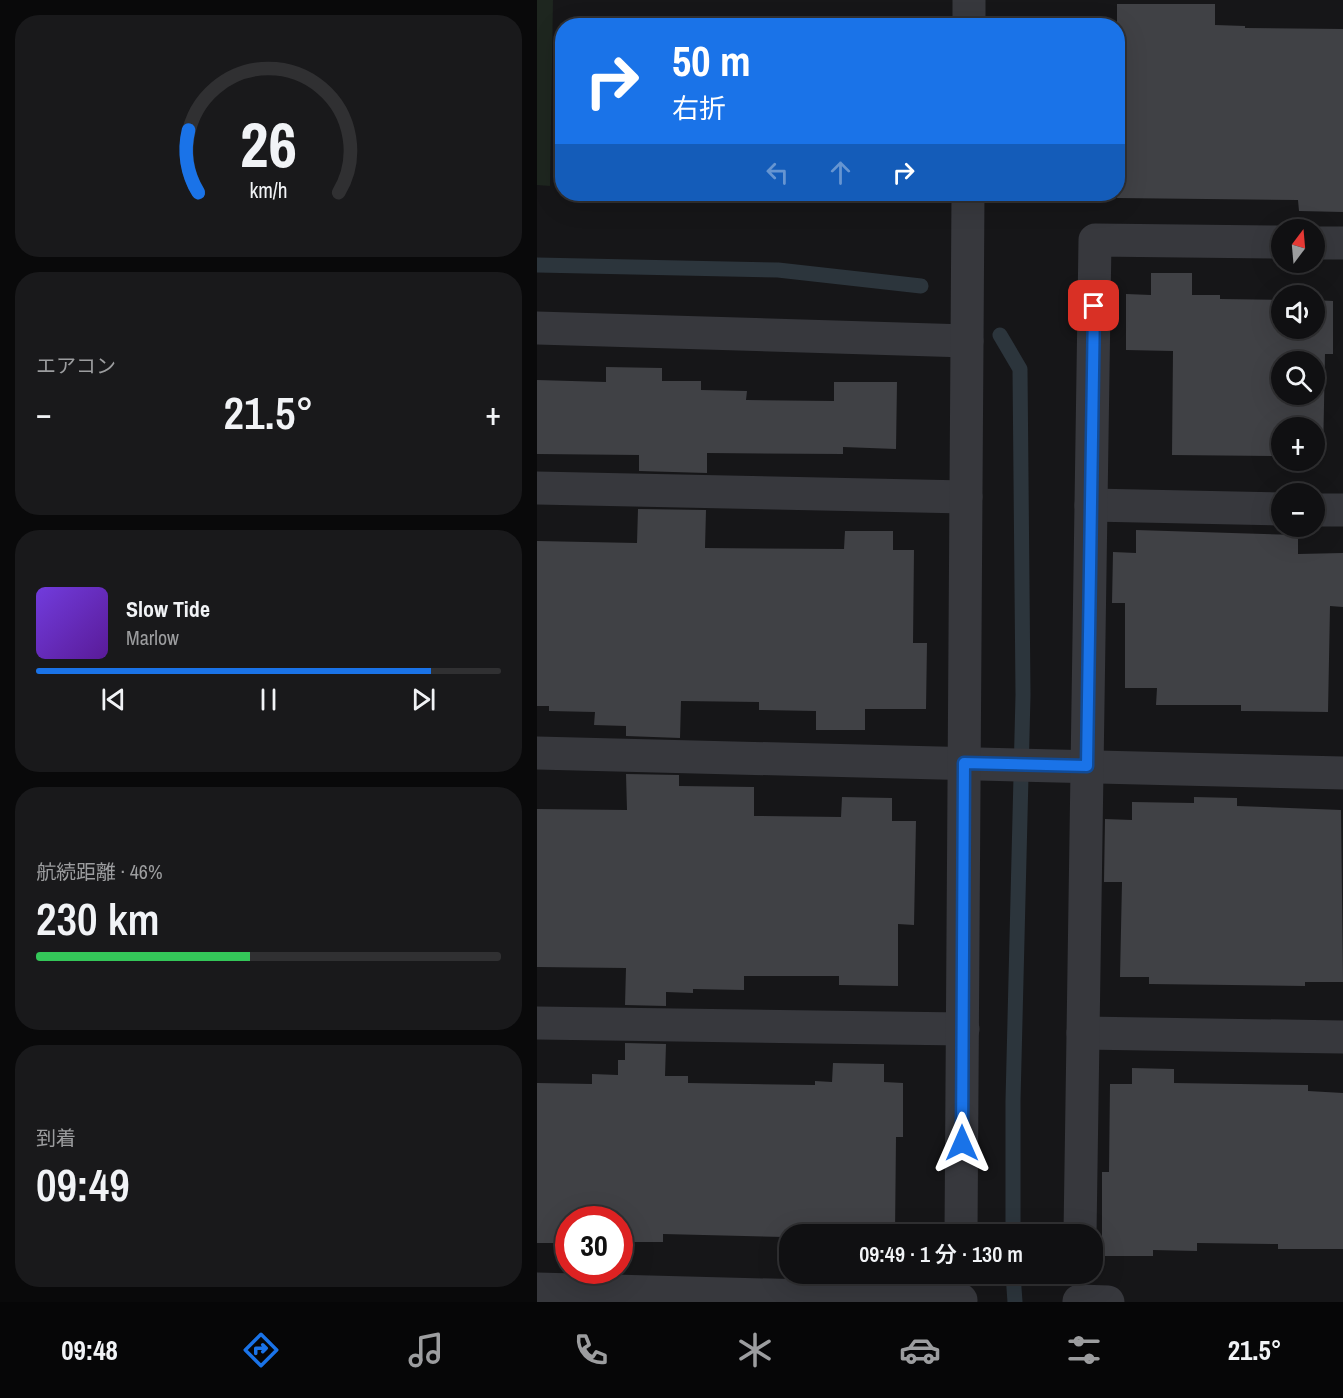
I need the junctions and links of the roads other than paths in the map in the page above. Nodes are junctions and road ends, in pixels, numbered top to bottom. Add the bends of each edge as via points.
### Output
1 (969, 0) edge
2 (969, 18) edge
3 (968, 201) edge
4 (1271, 242) edge
5 (1325, 243) edge
6 (1343, 243) edge
7 (537, 327) edge
8 (967, 341) junction
9 (537, 488) edge
10 (966, 497) junction
11 (1091, 505) junction
12 (1271, 509) edge
13 (1325, 510) edge
14 (1343, 510) edge
15 (537, 753) edge
16 (964, 763) junction
17 (1087, 766) junction
18 (1343, 773) edge
19 (537, 1023) edge
20 (963, 1029) junction
21 (1083, 1033) junction
22 (1343, 1037) edge
23 (961, 1224) edge
24 (1080, 1224) edge
25 (537, 1289) edge
26 (961, 1292) edge

1 - 2 street
3 - 8 street
4 - 11 street via 1095,240
5 - 6 street
7 - 8 street
8 - 10 street
9 - 10 street
10 - 16 street
11 - 12 street
11 - 17 street
13 - 14 street
15 - 16 street
16 - 17 street
16 - 20 street
17 - 18 street
17 - 21 street
19 - 20 street
20 - 23 street
21 - 22 street
21 - 24 street
25 - 26 street

